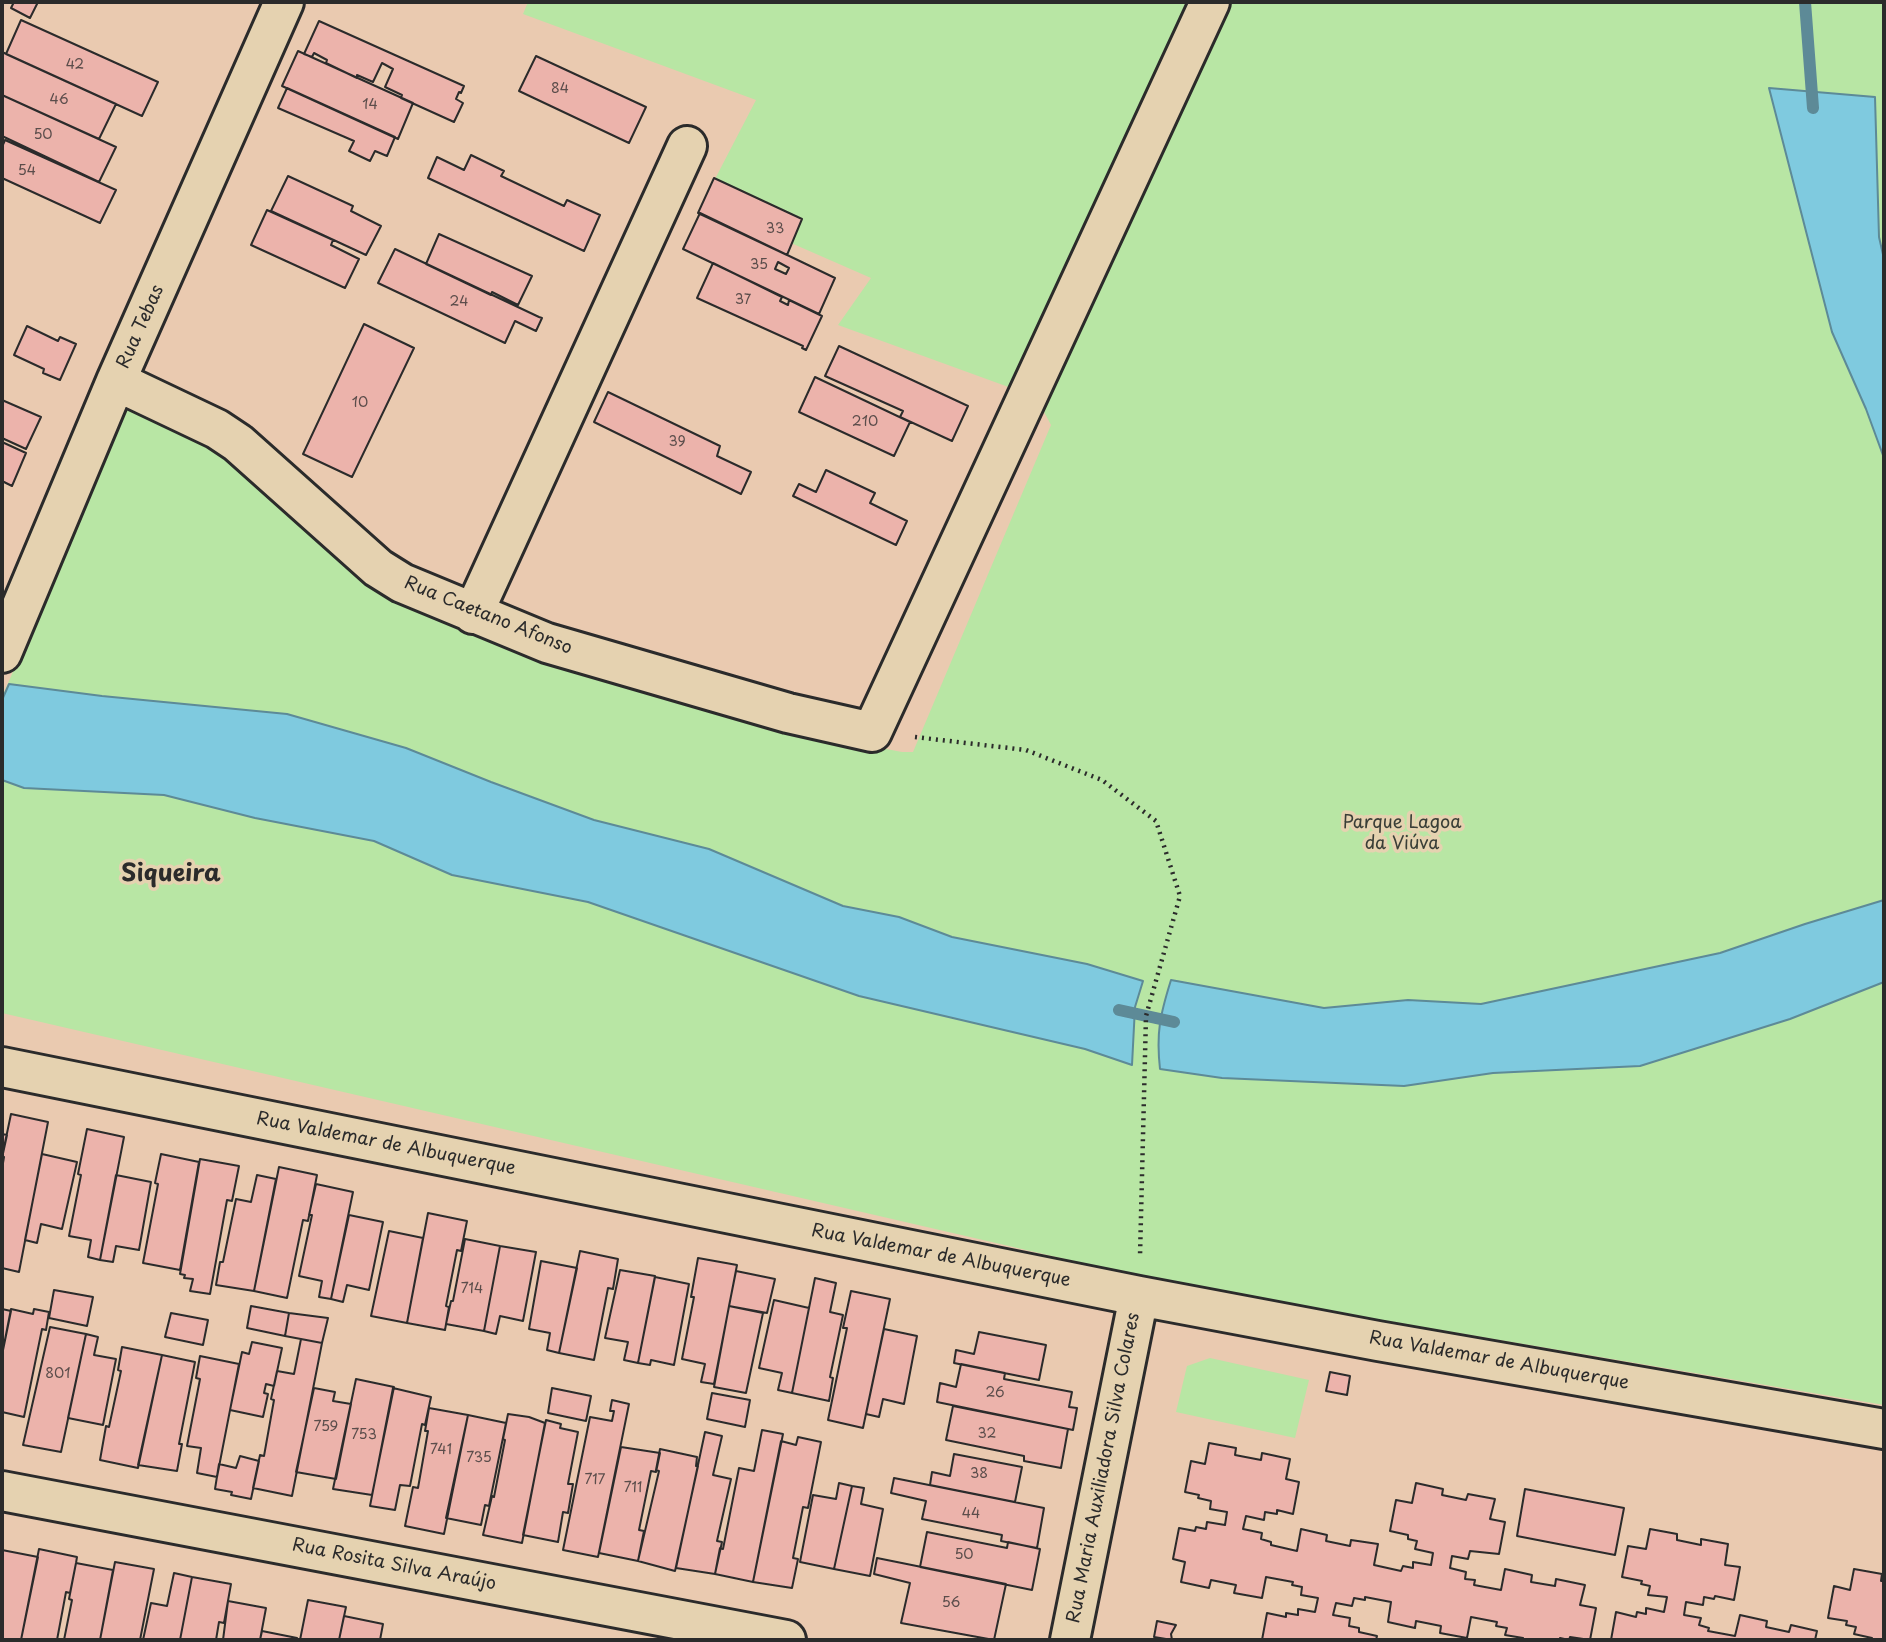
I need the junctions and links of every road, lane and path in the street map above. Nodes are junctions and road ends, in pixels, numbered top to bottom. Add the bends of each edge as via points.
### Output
1 (284, 2) edge
2 (1210, 2) edge
3 (687, 146) dead end
4 (117, 381) junction
5 (473, 614) junction
6 (7, 629) edge
7 (872, 732) junction
8 (2, 1067) edge
9 (1139, 1296) junction
10 (1884, 1429) edge
11 (2, 1490) edge
12 (786, 1640) edge
13 (1070, 1640) edge

1 - 4 street, Rua Tebas
2 - 7 street
3 - 5 street
4 - 5 street, Rua Caetano Afonso via 217,429 378,568
4 - 6 street, Rua Tebas
5 - 7 street, Rua Caetano Afonso via 547,643 788,713
7 - 9 path via 1026,750 1102,780 1156,821 1180,896 1146,1016
8 - 9 street, Rua Valdemar de Albuquerque
9 - 10 street, Rua Valdemar de Albuquerque
9 - 13 street, Rua Maria Auxiliadora Silva Colares
11 - 12 street, Rua Rosita Silva Araújo

